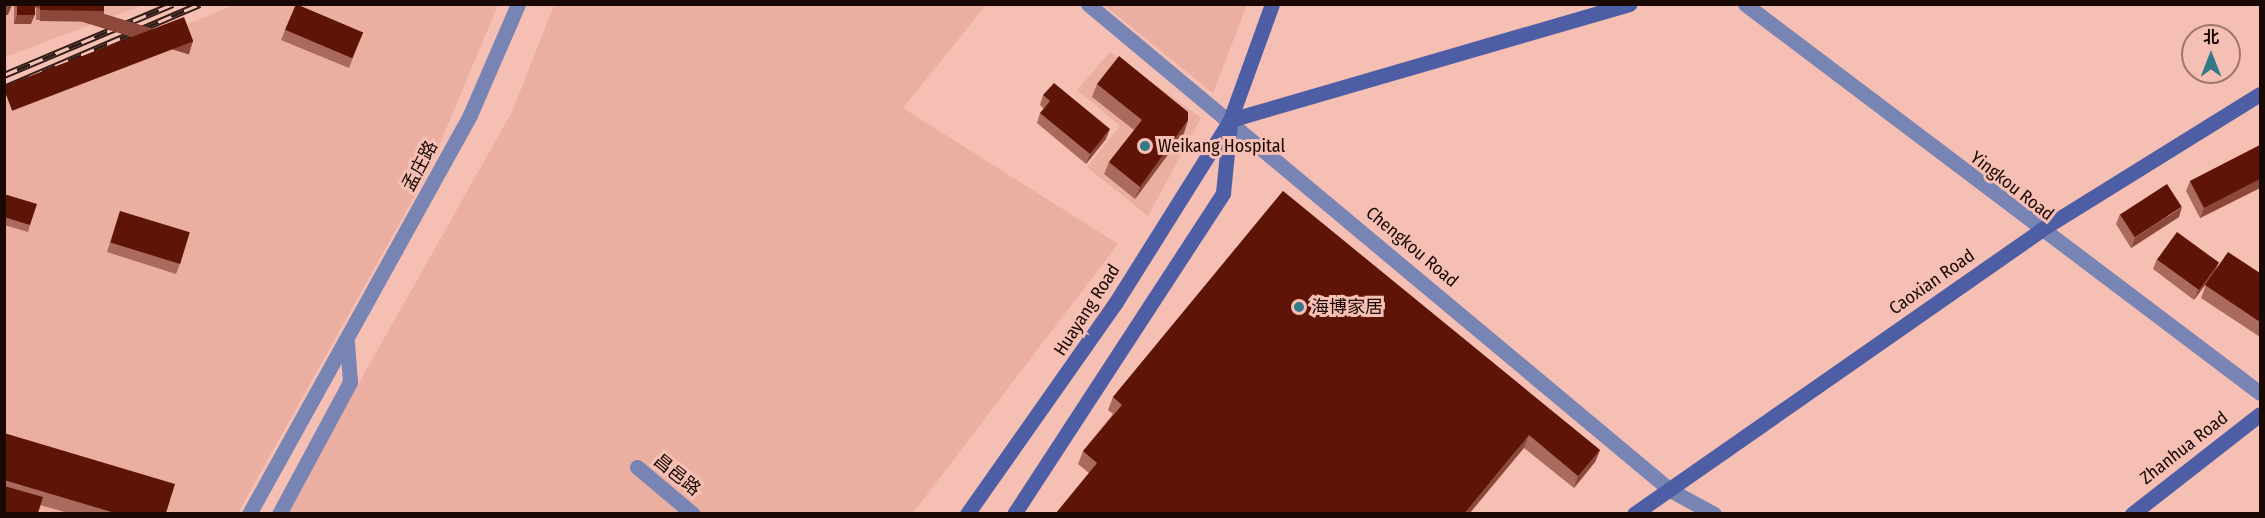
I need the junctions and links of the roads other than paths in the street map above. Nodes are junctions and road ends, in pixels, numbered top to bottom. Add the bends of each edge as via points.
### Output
1 (518, 4) edge
2 (1088, 4) edge
3 (1272, 4) edge
4 (1629, 4) edge
5 (1744, 4) edge
6 (2260, 94) edge
7 (1230, 120) junction
8 (2038, 231) junction
9 (347, 342) junction
10 (2260, 393) edge
11 (2260, 414) edge
12 (637, 467) dead end
13 (1670, 490) junction
14 (249, 513) edge
15 (279, 513) edge
16 (693, 513) edge
17 (967, 513) edge
18 (1014, 513) edge
19 (1634, 513) edge
20 (1714, 513) edge
21 (2132, 513) edge

1 - 9 street, 孟庄路 via 470,115
2 - 7 street, Chengkou Road
3 - 7 street
4 - 7 street
5 - 8 street, Yingkou Road
6 - 8 street, Caoxian Road
7 - 13 street, Chengkou Road
7 - 17 street, Huayang Road via 1104,321
7 - 18 street via 1223,193
8 - 10 street, Yingkou Road
8 - 13 street, Caoxian Road
9 - 14 street, 孟庄路 via 326,369
9 - 15 street via 350,382
11 - 21 street, Zhanhua Road
12 - 16 street, 昌邑路
13 - 19 street, Caoxian Road
13 - 20 street, Chengkou Road

